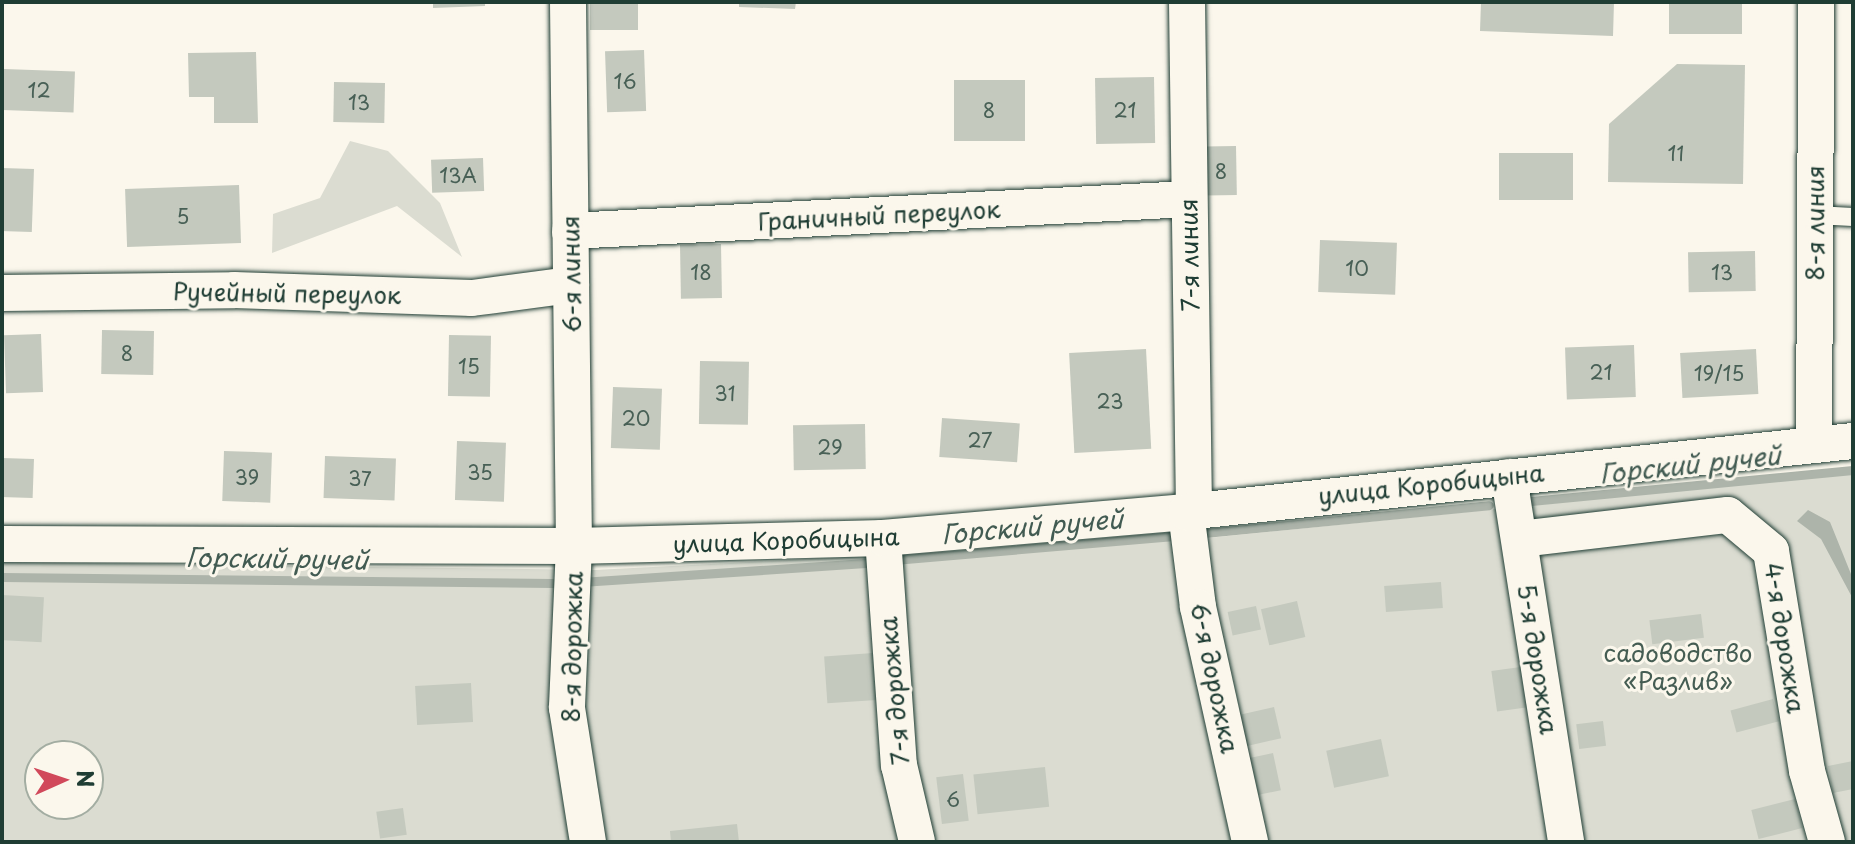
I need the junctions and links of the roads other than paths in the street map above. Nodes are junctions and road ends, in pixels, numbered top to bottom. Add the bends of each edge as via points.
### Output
1 (568, 2) edge
2 (1187, 2) edge
3 (1816, 2) edge
4 (1188, 199) junction
5 (1815, 215) junction
6 (1853, 217) edge
7 (570, 231) junction
8 (571, 285) junction
9 (2, 293) edge
10 (1853, 441) edge
11 (1814, 444) junction
12 (1509, 477) junction
13 (1190, 510) junction
14 (883, 538) junction
15 (1520, 539) junction
16 (2, 544) edge
17 (574, 546) junction
18 (588, 842) edge
19 (917, 842) edge
20 (1250, 842) edge
21 (1566, 842) edge
22 (1827, 842) edge

1 - 7 street, 6-я линия
2 - 4 street, 7-я линия
3 - 5 street, 8-я линия
4 - 7 street, Граничный переулок
4 - 13 street, 7-я линия
5 - 6 lane
5 - 11 street, 8-я линия
7 - 8 street, 6-я линия
8 - 9 street, Ручейный переулок via 472,298 234,290
8 - 17 street, 6-я линия
10 - 11 street, улица Коробицына
11 - 12 street, улица Коробицына
12 - 13 street, улица Коробицына
12 - 15 street, 5-я дорожка
13 - 14 street, улица Коробицына
13 - 20 street, 6-я дорожка via 1198,607
14 - 17 street, улица Коробицына
14 - 19 street, 7-я дорожка via 899,765
15 - 21 street, 5-я дорожка
15 - 22 street, 4-я дорожка via 1728,515 1771,551 1807,771
16 - 17 street, улица Коробицына
17 - 18 street, 8-я дорожка via 567,708

